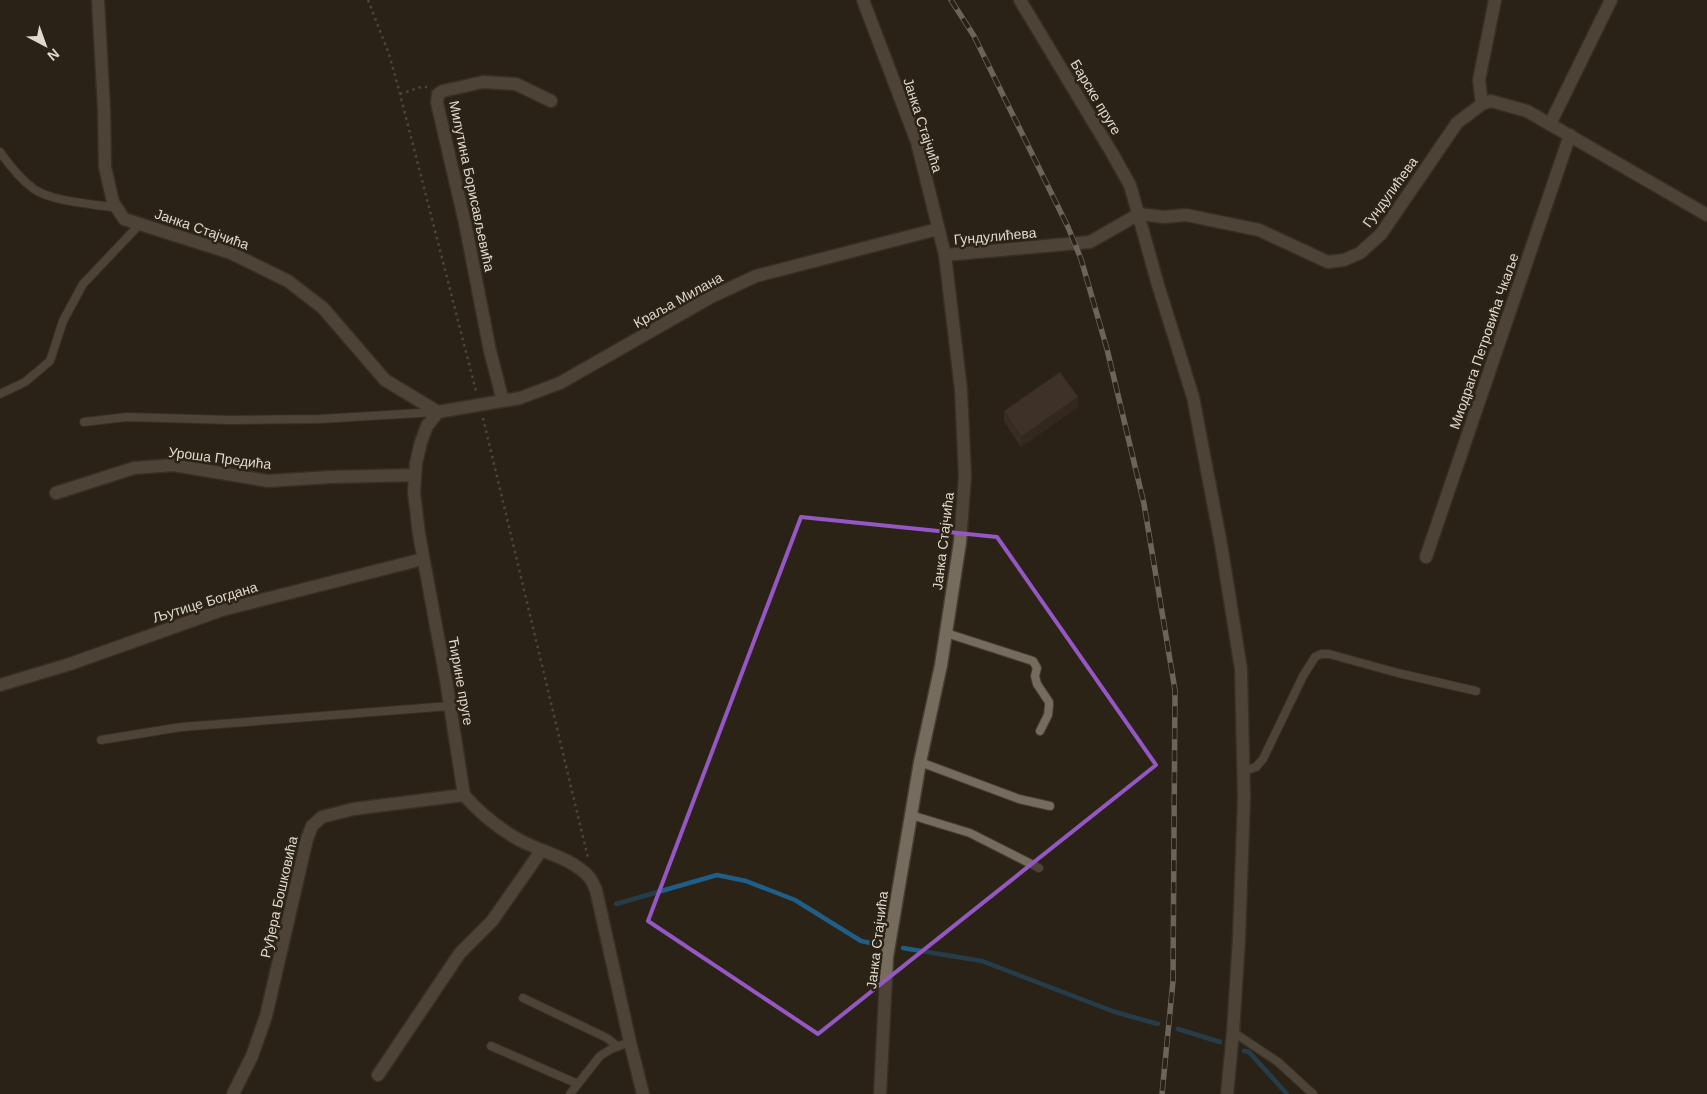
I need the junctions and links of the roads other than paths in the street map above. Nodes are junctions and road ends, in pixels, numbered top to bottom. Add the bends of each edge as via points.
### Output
1 (98, 0) edge
2 (862, 0) edge
3 (1020, 0) edge
4 (1495, 0) edge
5 (1611, 0) edge
6 (551, 102) dead end
7 (1482, 104) junction
8 (1550, 124) junction
9 (1570, 135) junction
10 (0, 152) edge
11 (117, 208) junction
12 (1139, 214) junction
13 (1707, 215) edge
14 (140, 224) junction
15 (938, 229) junction
16 (945, 255) junction
17 (0, 394) edge
18 (503, 400) junction
19 (438, 412) junction
20 (84, 422) dead end
21 (415, 474) junction
22 (56, 493) dead end
23 (1426, 557) dead end
24 (423, 559) junction
25 (946, 633) junction
26 (0, 685) edge
27 (1476, 691) dead end
28 (450, 706) junction
29 (1040, 731) dead end
30 (101, 740) dead end
31 (920, 762) junction
32 (1244, 771) junction
33 (464, 795) junction
34 (1050, 806) dead end
35 (911, 815) junction
36 (541, 851) junction
37 (1039, 868) dead end
38 (523, 998) dead end
39 (1233, 1032) junction
40 (623, 1044) junction
41 (491, 1046) dead end
42 (378, 1075) dead end
43 (578, 1084) junction
44 (233, 1094) edge
45 (570, 1094) edge
46 (643, 1094) edge
47 (880, 1094) edge
48 (1227, 1094) edge
49 (1313, 1094) edge

1 - 11 street via 105,167 112,202
2 - 15 street, Јанка Стајчића via 917,142
3 - 12 street, Барске пруге via 1130,185
4 - 7 street via 1479,80
5 - 8 street
6 - 18 street, Милутина Борисављевића via 516,84 483,82 438,94 437,102
7 - 8 street via 1492,101 1527,111
7 - 12 street, Гундулићева via 1456,123 1381,234 1360,253 1344,260 1328,262 1259,230 1186,215
8 - 9 street
9 - 13 street
9 - 23 street, Миодрага Петровића Чкаље
10 - 11 lane via 17,174 50,197
11 - 14 street, Јанка Стајчића via 124,218
12 - 16 street, Гундулићева via 1090,242
12 - 32 street, Барске пруге via 1193,397 1221,544 1241,669
14 - 17 lane via 83,284 63,321 50,361 25,382
14 - 19 street, Јанка Стајчића via 231,253 288,281 323,308 385,380
15 - 16 street, Јанка Стајчића
15 - 18 street, Краља Милана via 756,276 711,297 560,383 520,398
16 - 25 street, Јанка Стајчића via 961,390 965,476 960,542
18 - 19 street, Краља Милана
19 - 20 lane via 320,419 127,417
19 - 21 street, Ћирине пруге via 424,434
21 - 22 street, Уроша Предића via 268,482 173,465 134,468
21 - 24 street, Ћирине пруге via 414,492
24 - 26 street, Љутице Богдана via 222,610 70,664
24 - 28 street, Ћирине пруге
25 - 29 lane via 1033,661 1037,668 1037,684 1049,702 1048,715
25 - 31 street, Јанка Стајчића
27 - 32 lane via 1320,654 1314,657 1303,676 1262,759 1256,767
28 - 30 lane via 181,727
28 - 33 street, Ћирине пруге
31 - 34 lane via 1018,799
31 - 35 street, Јанка Стајчића
32 - 39 street, Барске пруге
33 - 36 street via 514,837
33 - 44 street, Руђера Бошковића via 353,809 322,817 312,826 266,1016 252,1056
35 - 37 lane via 970,833
35 - 47 street, Јанка Стајчића via 887,957
36 - 40 street via 580,868 596,890
36 - 42 street via 492,921 460,953
38 - 40 lane
39 - 48 street, Барске пруге
39 - 49 lane via 1278,1062
40 - 43 lane via 600,1056
40 - 46 street
41 - 43 lane
43 - 45 lane

